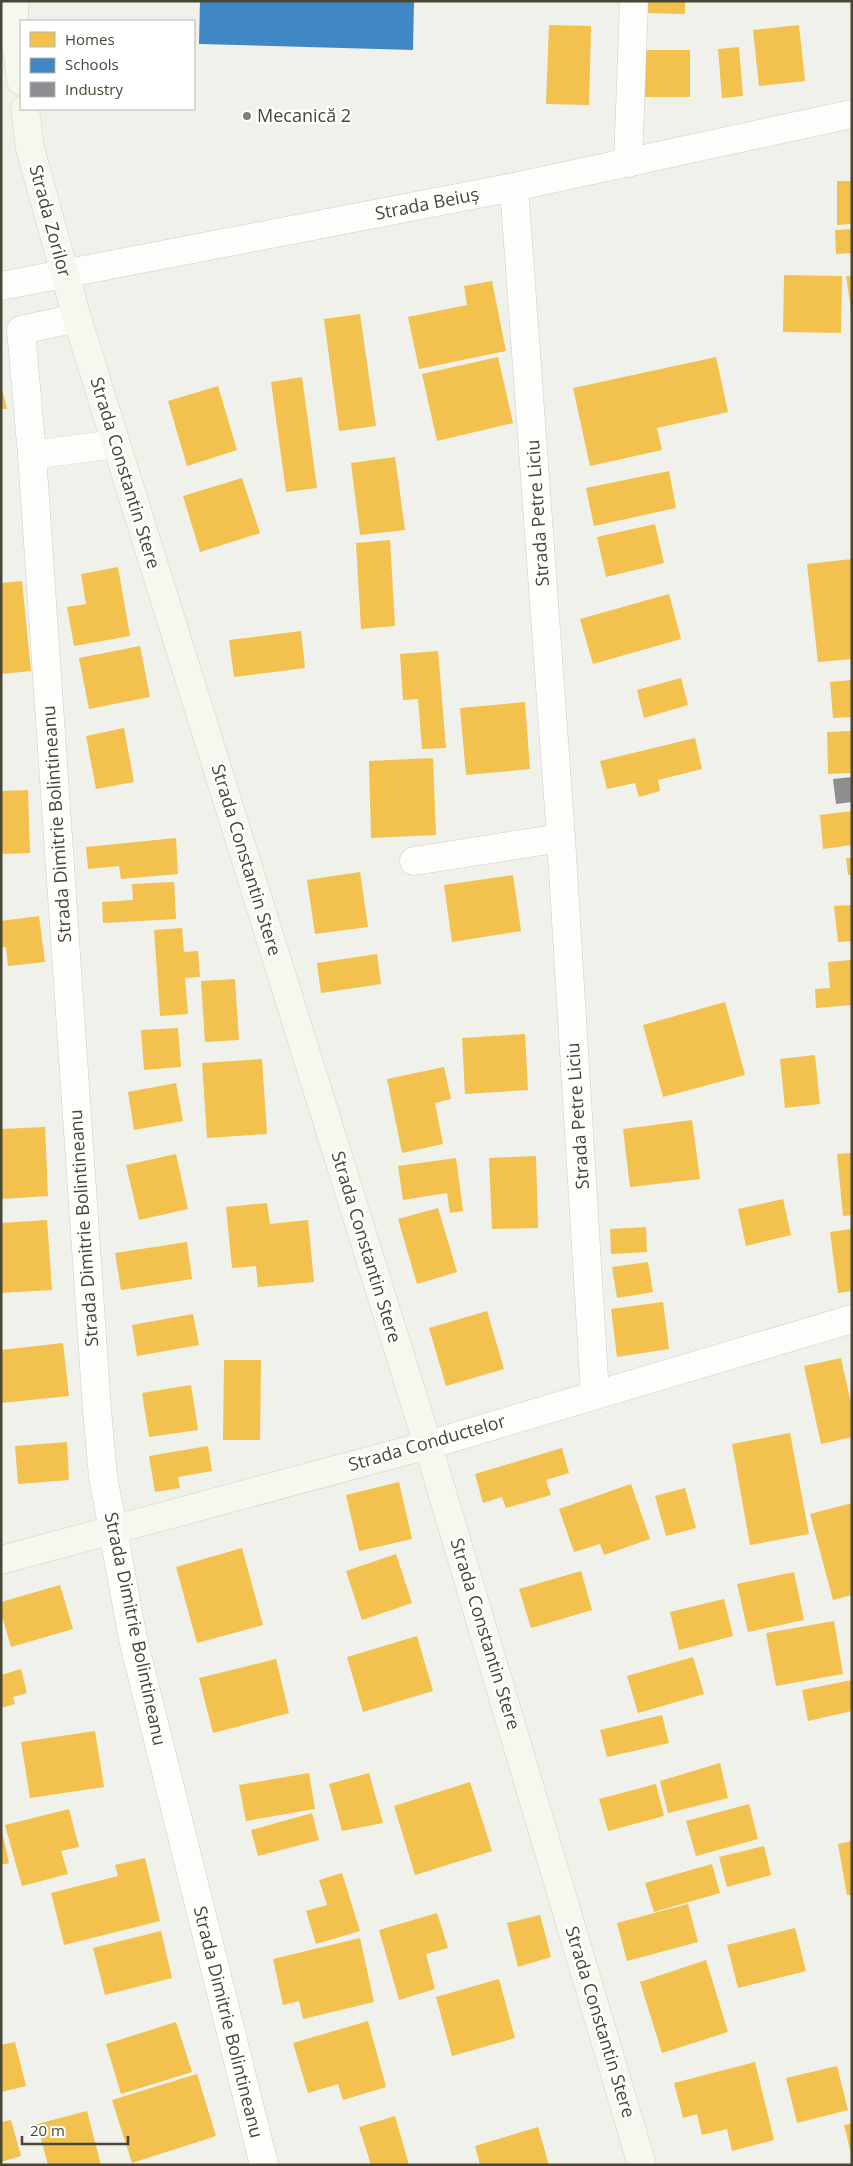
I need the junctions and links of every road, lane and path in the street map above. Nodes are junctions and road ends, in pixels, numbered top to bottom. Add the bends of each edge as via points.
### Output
1 (14, 1) edge
2 (634, 1) edge
3 (20, 73) edge
4 (25, 110) edge
5 (852, 114) edge
6 (628, 163) junction
7 (514, 187) junction
8 (64, 274) junction
9 (1, 286) edge
10 (79, 324) junction
11 (11, 332) edge
12 (116, 444) junction
13 (32, 455) junction
14 (561, 838) junction
15 (414, 861) dead end
16 (852, 1319) edge
17 (595, 1394) junction
18 (428, 1444) junction
19 (112, 1530) junction
20 (1, 1560) edge
21 (264, 2165) edge
22 (642, 2165) edge

1 - 3 street
2 - 6 street
4 - 8 street, Strada Zorilor via 30,148
5 - 6 street, Strada Beiuș
6 - 7 street, Strada Beiuș
7 - 8 street, Strada Beiuș
7 - 14 street, Strada Petre Liciu
8 - 9 street, Strada Beiuș
8 - 10 street, Strada Zorilor
10 - 11 street, Strada Dimitrie Bolintineanu
10 - 12 street, Strada Constantin Stere
11 - 13 street, Strada Dimitrie Bolintineanu
12 - 13 street
12 - 18 street, Strada Constantin Stere
13 - 19 street, Strada Dimitrie Bolintineanu via 97,1410
14 - 15 street
14 - 17 street, Strada Petre Liciu
16 - 17 street, Strada Conductelor
17 - 18 street, Strada Conductelor
18 - 19 street, Strada Conductelor
18 - 22 street, Strada Constantin Stere
19 - 20 street, Strada Conductelor
19 - 21 street, Strada Dimitrie Bolintineanu via 133,1639

